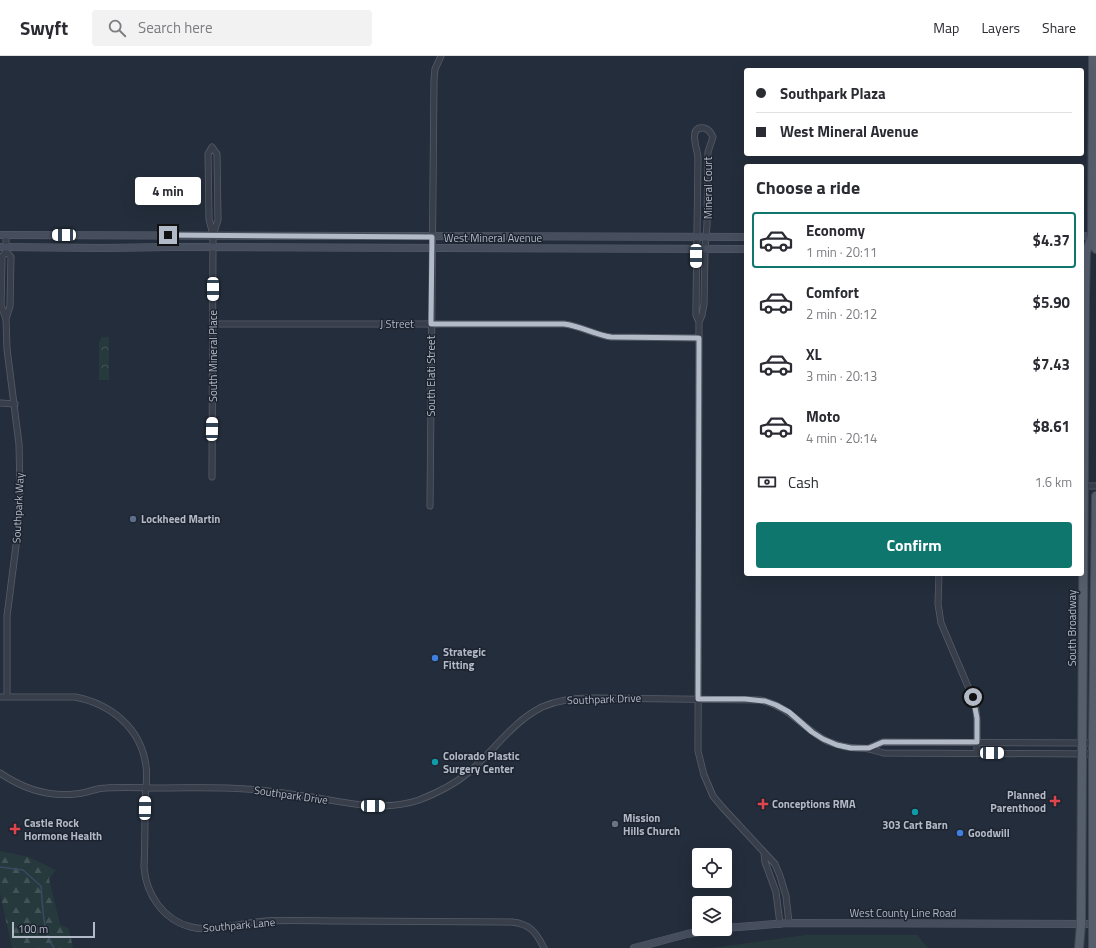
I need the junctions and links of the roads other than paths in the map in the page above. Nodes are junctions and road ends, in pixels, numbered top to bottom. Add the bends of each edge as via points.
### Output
1 (441, 56) edge
2 (1093, 56) edge
3 (3, 235) edge
4 (213, 235) junction
5 (1094, 236) edge
6 (432, 237) junction
7 (697, 237) junction
8 (706, 237) junction
9 (744, 237) edge
10 (213, 247) junction
11 (4, 248) edge
12 (432, 248) junction
13 (696, 249) junction
14 (705, 249) junction
15 (744, 249) edge
16 (1096, 251) edge
17 (1084, 252) edge
18 (1084, 289) edge
19 (1085, 296) junction
20 (6, 319) junction
21 (699, 322) junction
22 (213, 324) junction
23 (431, 324) junction
24 (699, 338) junction
25 (0, 403) edge
26 (15, 404) junction
27 (212, 476) dead end
28 (1084, 486) joint
29 (1096, 486) edge
30 (1096, 496) edge
31 (430, 506) dead end
32 (939, 576) edge
33 (1083, 576) edge
34 (0, 697) edge
35 (7, 697) junction
36 (698, 699) junction
37 (977, 742) junction
38 (1082, 743) junction
39 (1095, 743) edge
40 (869, 748) junction
41 (977, 753) junction
42 (1082, 754) junction
43 (1095, 754) edge
44 (0, 773) edge
45 (145, 788) junction
46 (764, 853) junction
47 (780, 924) junction
48 (788, 924) junction
49 (1081, 924) junction
50 (1095, 924) edge
51 (732, 927) edge
52 (692, 933) edge
53 (544, 948) edge
54 (634, 948) edge
55 (1079, 948) edge
56 (1093, 948) edge

1 - 6 street, South Elati Street via 434,74
2 - 5 main road, South Broadway
3 - 4 main road, West Mineral Avenue
3 - 11 street, Southpark Way
4 - 4 street, South Mineral Place via 218,220 217,154 212,147 208,154 208,213
4 - 6 main road, West Mineral Avenue
4 - 10 street, South Mineral Place
5 - 16 main road, South Broadway
5 - 17 main road, South Broadway
6 - 7 main road, West Mineral Avenue
6 - 12 street, South Elati Street
7 - 8 main road, West Mineral Avenue
7 - 8 street, Mineral Court via 698,149 694,136 695,132 703,128 713,137 708,152
7 - 13 street
8 - 9 main road, West Mineral Avenue
8 - 14 street, Mineral Court
10 - 11 main road, West Mineral Avenue
10 - 12 main road, West Mineral Avenue
10 - 22 street, South Mineral Place
11 - 20 street, Southpark Way via 2,305
11 - 20 street, Southpark Way via 11,257 10,306
12 - 13 main road, West Mineral Avenue
12 - 23 street, South Elati Street
13 - 14 main road, West Mineral Avenue
13 - 21 street via 696,311
14 - 15 main road, West Mineral Avenue
14 - 21 street, Mineral Court via 704,304
16 - 17 main road
17 - 19 main road, South Broadway
18 - 19 main road
19 - 28 main road, South Broadway
20 - 26 street, Southpark Way
21 - 24 street
22 - 23 street, J Street
22 - 27 street, South Mineral Place
23 - 24 street, J Street via 564,324 611,337
23 - 31 street, South Elati Street
24 - 36 street
25 - 26 street
26 - 35 street, Southpark Way via 20,490 7,616
28 - 29 street
30 - 39 main road, South Broadway
32 - 37 street via 938,604 941,623 973,697 977,718
33 - 38 main road, South Broadway
34 - 35 street, Southpark Lane
35 - 45 street, Southpark Lane via 75,697 96,703 114,713 126,724 140,746 146,766
36 - 40 street, Southpark Drive via 765,701 789,712 812,732 828,741 843,746
36 - 45 street, Southpark Drive via 574,698 557,701 527,716 514,726 469,772 452,785 417,800 397,805 364,805 248,789
36 - 46 street via 698,751 706,781 713,796
37 - 38 street, Southpark Drive
37 - 40 street, Southpark Drive via 883,742
37 - 41 street
38 - 39 street, Southpark Drive
38 - 42 main road, South Broadway
39 - 43 main road, South Broadway
40 - 41 street, Southpark Drive via 884,753
41 - 42 street, Southpark Drive
42 - 43 street, Southpark Drive
42 - 49 main road, South Broadway
43 - 50 main road, South Broadway
44 - 45 street, Southpark Drive via 42,793 75,794 104,788
45 - 53 street, Southpark Lane via 145,879 157,904 178,922 206,929 264,921 512,922 530,928
46 - 47 street via 776,892
46 - 48 street via 772,859 783,884
47 - 48 main road, West County Line Road
47 - 51 main road, West County Line Road
48 - 49 main road, West County Line Road
49 - 50 main road, West County Line Road
49 - 55 main road, South Broadway
50 - 56 main road, South Broadway
52 - 54 main road

